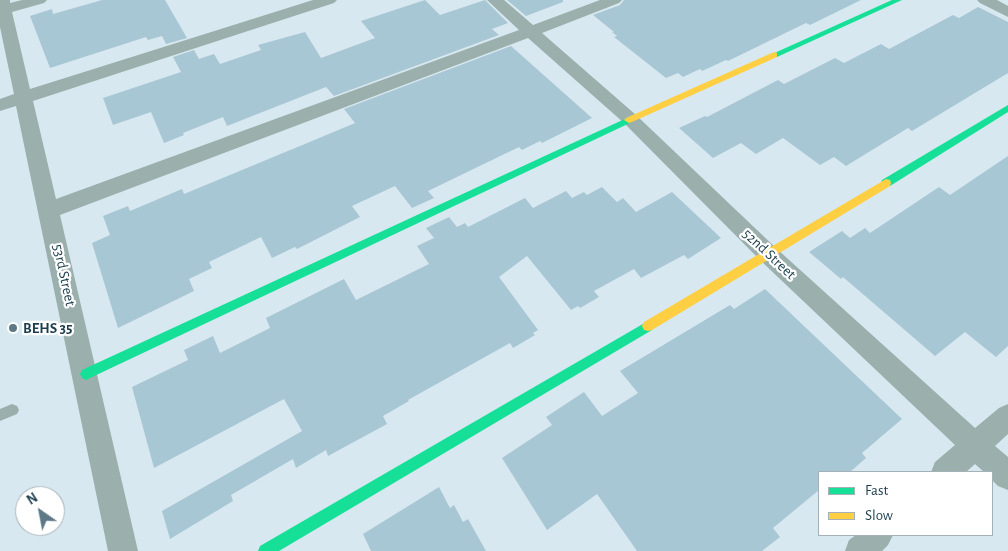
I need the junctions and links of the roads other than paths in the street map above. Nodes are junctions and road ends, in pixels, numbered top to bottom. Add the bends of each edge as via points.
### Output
1 (39, 0) edge
2 (329, 0) edge
3 (495, 0) edge
4 (614, 0) edge
5 (898, 0) edge
6 (985, 0) edge
7 (3, 7) edge
8 (1008, 12) edge
9 (532, 32) junction
10 (24, 97) junction
11 (0, 105) edge
12 (1008, 108) edge
13 (630, 119) junction
14 (50, 210) junction
15 (769, 255) junction
16 (86, 374) junction
17 (1008, 417) edge
18 (975, 445) junction
19 (947, 471) edge
20 (1008, 476) edge
21 (877, 536) edge
22 (123, 551) edge
23 (265, 551) edge
24 (860, 551) edge

1 - 7 street
2 - 10 street
3 - 9 street, 52nd Street
4 - 9 street
5 - 13 street
6 - 8 street
7 - 10 street, 53rd Street
9 - 13 street, 52nd Street
9 - 14 street
10 - 11 street
10 - 14 street, 53rd Street
12 - 15 street
13 - 15 street, 52nd Street
13 - 16 street
14 - 16 street, 53rd Street
15 - 18 street, 52nd Street
15 - 23 street
16 - 22 street, 53rd Street
17 - 18 street
18 - 19 street
18 - 20 street, 52nd Street
21 - 24 street

